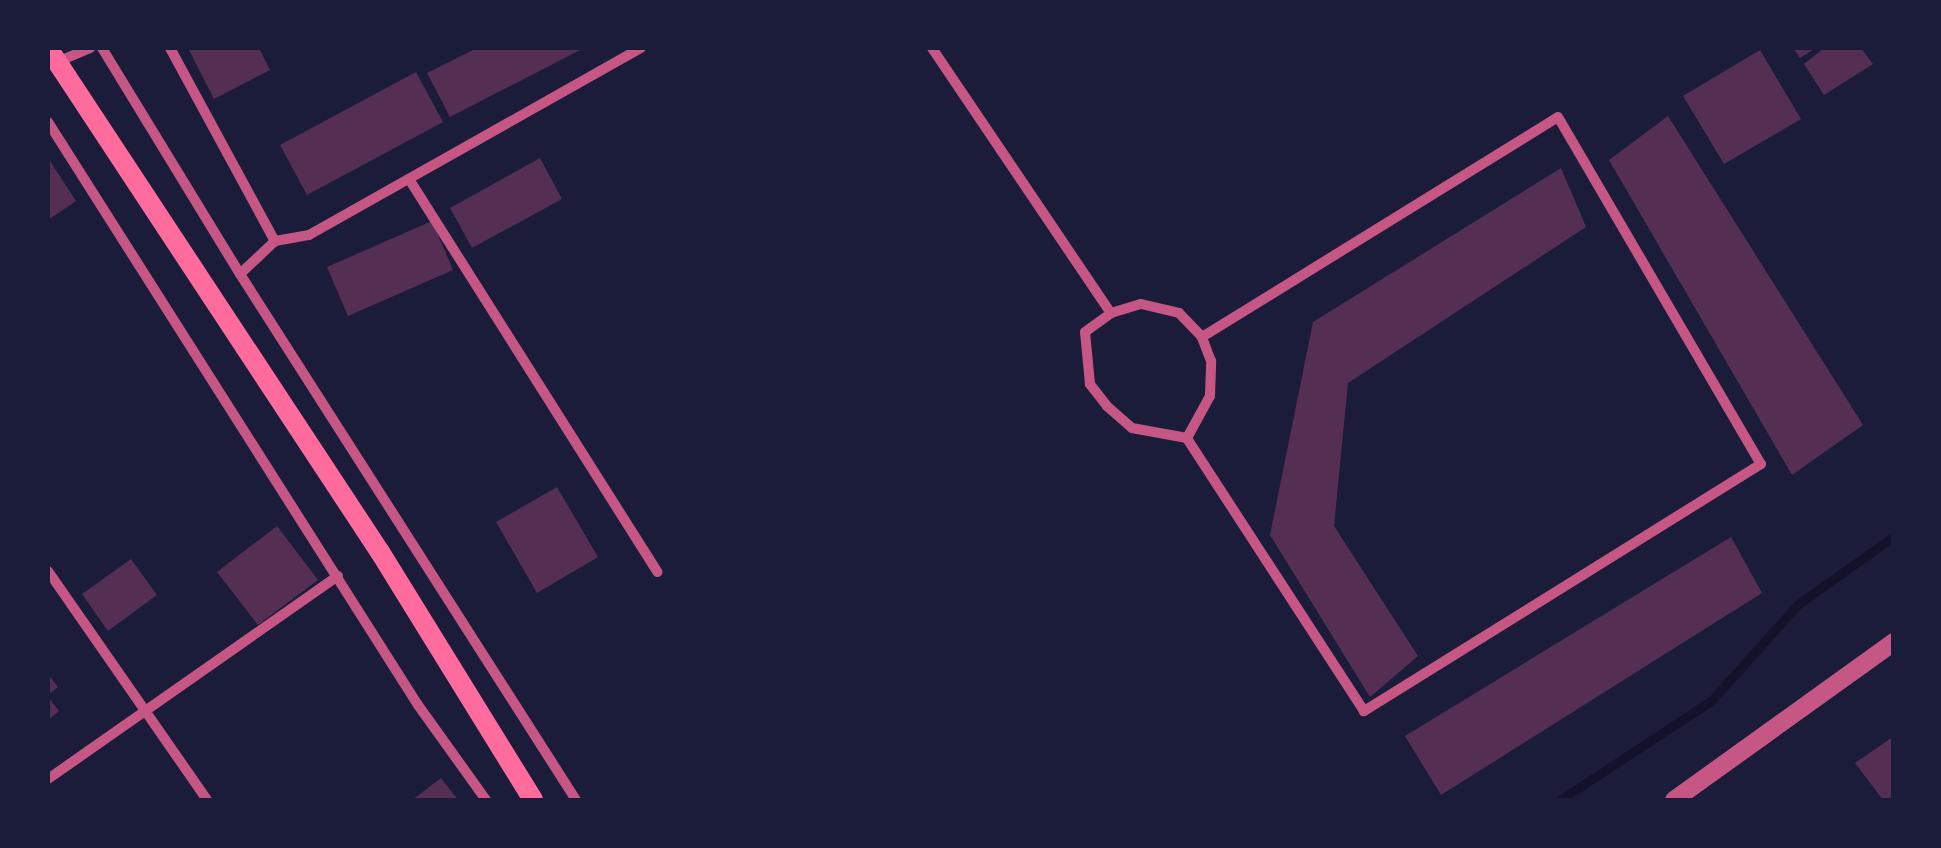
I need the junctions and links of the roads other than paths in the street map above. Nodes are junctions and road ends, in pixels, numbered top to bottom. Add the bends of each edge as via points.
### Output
1 (48, 48) edge
2 (90, 48) edge
3 (102, 48) edge
4 (170, 48) edge
5 (641, 48) edge
6 (932, 48) edge
7 (48, 66) edge
8 (48, 122) edge
9 (408, 179) junction
10 (275, 241) junction
11 (240, 274) junction
12 (1112, 313) junction
13 (1202, 338) junction
14 (1188, 438) junction
15 (48, 571) edge
16 (657, 572) dead end
17 (338, 576) junction
18 (1891, 650) edge
19 (146, 712) junction
20 (48, 779) edge
21 (207, 800) edge
22 (486, 800) edge
23 (532, 800) edge
24 (576, 800) edge
25 (1674, 800) edge

1 - 23 main road via 380,552
2 - 7 street
3 - 11 street
4 - 10 street
5 - 9 street
6 - 12 street
8 - 17 street
9 - 10 street via 309,235
9 - 16 street
10 - 11 street
11 - 24 street
12 - 13 street via 1141,304 1179,313
12 - 14 street via 1086,332 1090,384 1132,428
13 - 14 street via 1212,361 1210,396
13 - 14 street via 1558,117 1761,464 1364,711
15 - 19 street
17 - 19 street
17 - 22 street
18 - 25 street
19 - 20 street
19 - 21 street

